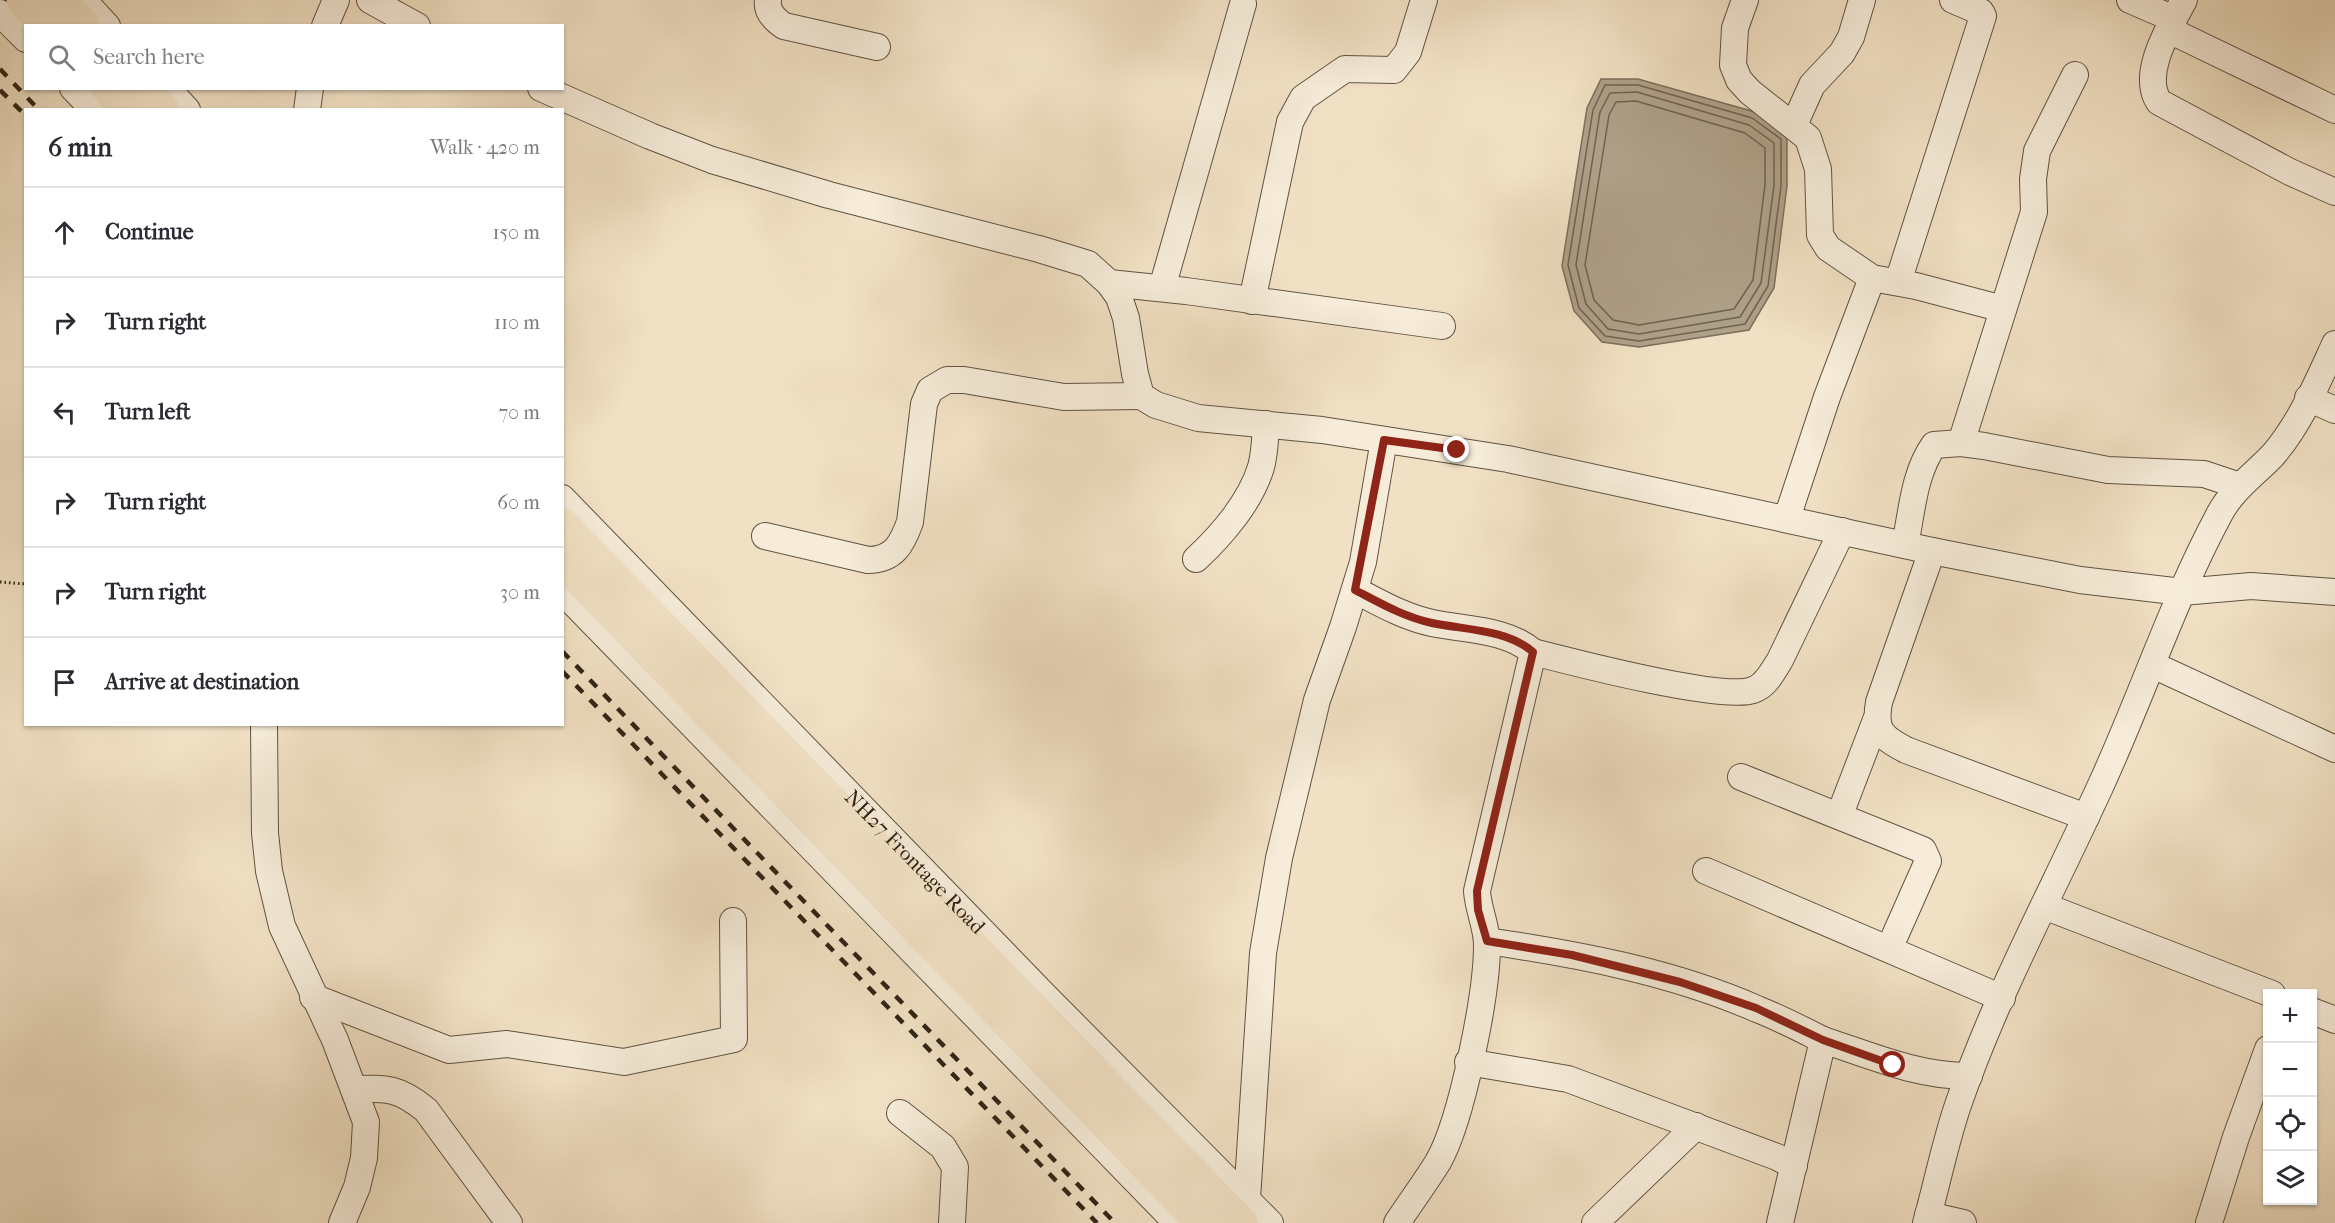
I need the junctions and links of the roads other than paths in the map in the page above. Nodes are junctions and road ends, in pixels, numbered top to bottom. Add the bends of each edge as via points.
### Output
1 (23, 0) edge
2 (59, 0) edge
3 (83, 0) edge
4 (336, 0) edge
5 (370, 0) edge
6 (768, 0) edge
7 (1424, 0) edge
8 (1745, 0) edge
9 (1862, 0) edge
10 (1953, 0) edge
11 (2130, 0) edge
12 (1243, 4) dead end
13 (0, 13) edge
14 (2176, 16) edge
15 (46, 24) edge
16 (82, 24) edge
17 (106, 24) edge
18 (326, 24) edge
19 (413, 24) edge
20 (24, 37) edge
21 (877, 47) dead end
22 (2074, 75) dead end
23 (76, 90) edge
24 (110, 90) edge
25 (145, 90) edge
26 (169, 90) edge
27 (310, 90) edge
28 (546, 90) edge
29 (92, 108) edge
30 (126, 108) edge
31 (161, 108) edge
32 (185, 108) edge
33 (308, 108) edge
34 (2335, 110) edge
35 (1794, 125) junction
36 (2335, 192) edge
37 (1872, 278) junction
38 (1898, 282) junction
39 (1109, 283) junction
40 (1162, 288) junction
41 (1252, 301) junction
42 (2003, 309) junction
43 (1442, 326) dead end
44 (2335, 344) edge
45 (1141, 396) junction
46 (2308, 398) junction
47 (2335, 410) edge
48 (1266, 424) junction
49 (1384, 440) junction
50 (1961, 443) junction
51 (2240, 486) junction
52 (564, 500) edge
53 (1787, 518) junction
54 (564, 526) edge
55 (1842, 531) junction
56 (765, 536) dead end
57 (1905, 545) junction
58 (1932, 551) junction
59 (1196, 559) dead end
60 (564, 563) edge
61 (1355, 590) junction
62 (2182, 592) junction
63 (2335, 592) edge
64 (564, 593) edge
65 (1533, 652) junction
66 (2153, 665) junction
67 (1876, 720) junction
68 (264, 726) edge
69 (2335, 749) edge
70 (1741, 777) dead end
71 (1840, 814) junction
72 (2086, 817) junction
73 (1706, 871) dead end
74 (2044, 906) junction
75 (733, 921) dead end
76 (1487, 941) junction
77 (1889, 949) junction
78 (2263, 990) edge
79 (313, 997) junction
80 (2002, 998) junction
81 (2317, 1013) edge
82 (2335, 1020) edge
83 (1823, 1040) junction
84 (1468, 1062) junction
85 (2263, 1063) edge
86 (1969, 1076) junction
87 (354, 1089) junction
88 (900, 1113) dead end
89 (1696, 1126) junction
90 (1794, 1166) junction
91 (1244, 1211) edge
92 (1927, 1219) edge
93 (342, 1223) edge
94 (508, 1223) edge
95 (952, 1223) edge
96 (1177, 1223) edge
97 (1202, 1223) edge
98 (1270, 1223) edge
99 (1397, 1223) edge
100 (1595, 1223) edge
101 (1780, 1223) edge
102 (1963, 1223) edge
103 (2209, 1223) edge

1 - 15 highway
2 - 16 highway
3 - 17 street
4 - 18 street
5 - 19 street
6 - 21 street via 773,19 784,26
7 - 41 street via 1408,52 1394,70 1345,69 1303,98 1296,108
8 - 35 street via 1735,28 1733,66 1750,92
9 - 35 street via 1851,37 1842,53 1812,85
10 - 38 street via 1983,15
11 - 14 street
12 - 40 street
13 - 20 street
14 - 34 street
14 - 36 street via 2153,75 2152,92 2160,102
22 - 42 street via 2037,151 2034,212
23 - 29 street
24 - 30 highway
25 - 31 highway
26 - 32 street
27 - 33 street
28 - 39 street via 712,160 1064,256 1088,264
35 - 37 street via 1808,138 1815,153 1820,235 1828,248
37 - 38 street
37 - 53 street
38 - 42 street
39 - 40 street
39 - 45 street via 1126,318
40 - 41 street
41 - 43 street
42 - 50 street
44 - 46 street
45 - 48 street via 1198,418
45 - 56 street via 1064,397 946,380 930,390 924,404 910,522 895,551 882,560 868,560
46 - 47 street
46 - 51 street via 2273,454
48 - 49 street
48 - 59 street via 1264,453 1255,481 1226,527
49 - 53 street via 1508,459
49 - 61 street
50 - 51 street via 2108,470 2204,474
50 - 57 street via 1934,445 1924,459
51 - 62 street via 2222,511
52 - 91 street, NH27 Frontage Road via 1043,994
53 - 55 street
54 - 91 highway
55 - 57 street
55 - 65 street via 1780,660 1769,679 1754,690 1714,691
57 - 58 street
58 - 62 street via 2080,580
58 - 67 street
60 - 97 highway
61 - 65 street via 1396,612 1514,640
61 - 91 street via 1317,700 1279,858 1263,953
62 - 63 street via 2251,586
62 - 66 street
64 - 96 street
65 - 76 street via 1477,891
66 - 69 street
66 - 72 street
67 - 71 street
67 - 72 street via 1880,732 1906,750
68 - 79 street via 264,833 269,871 282,926
70 - 71 street
71 - 77 street via 1923,850 1928,861
72 - 74 street
73 - 77 street
74 - 78 street
74 - 80 street
75 - 79 street via 734,1039 624,1062 507,1044 449,1050
76 - 83 street via 1572,955 1680,982 1756,1008
76 - 84 street via 1487,966
77 - 80 street
79 - 87 street
80 - 86 street
81 - 82 street
83 - 86 street via 1918,1072
83 - 90 street
84 - 89 street via 1568,1079
84 - 99 street via 1448,1140
85 - 103 street
86 - 92 street
87 - 93 street via 366,1122 367,1139 357,1187
87 - 94 street via 389,1088 409,1096 426,1110
88 - 95 street via 943,1148 955,1167
89 - 90 street
89 - 100 street
90 - 101 street
91 - 98 street, NH27 Frontage Road
92 - 102 street

